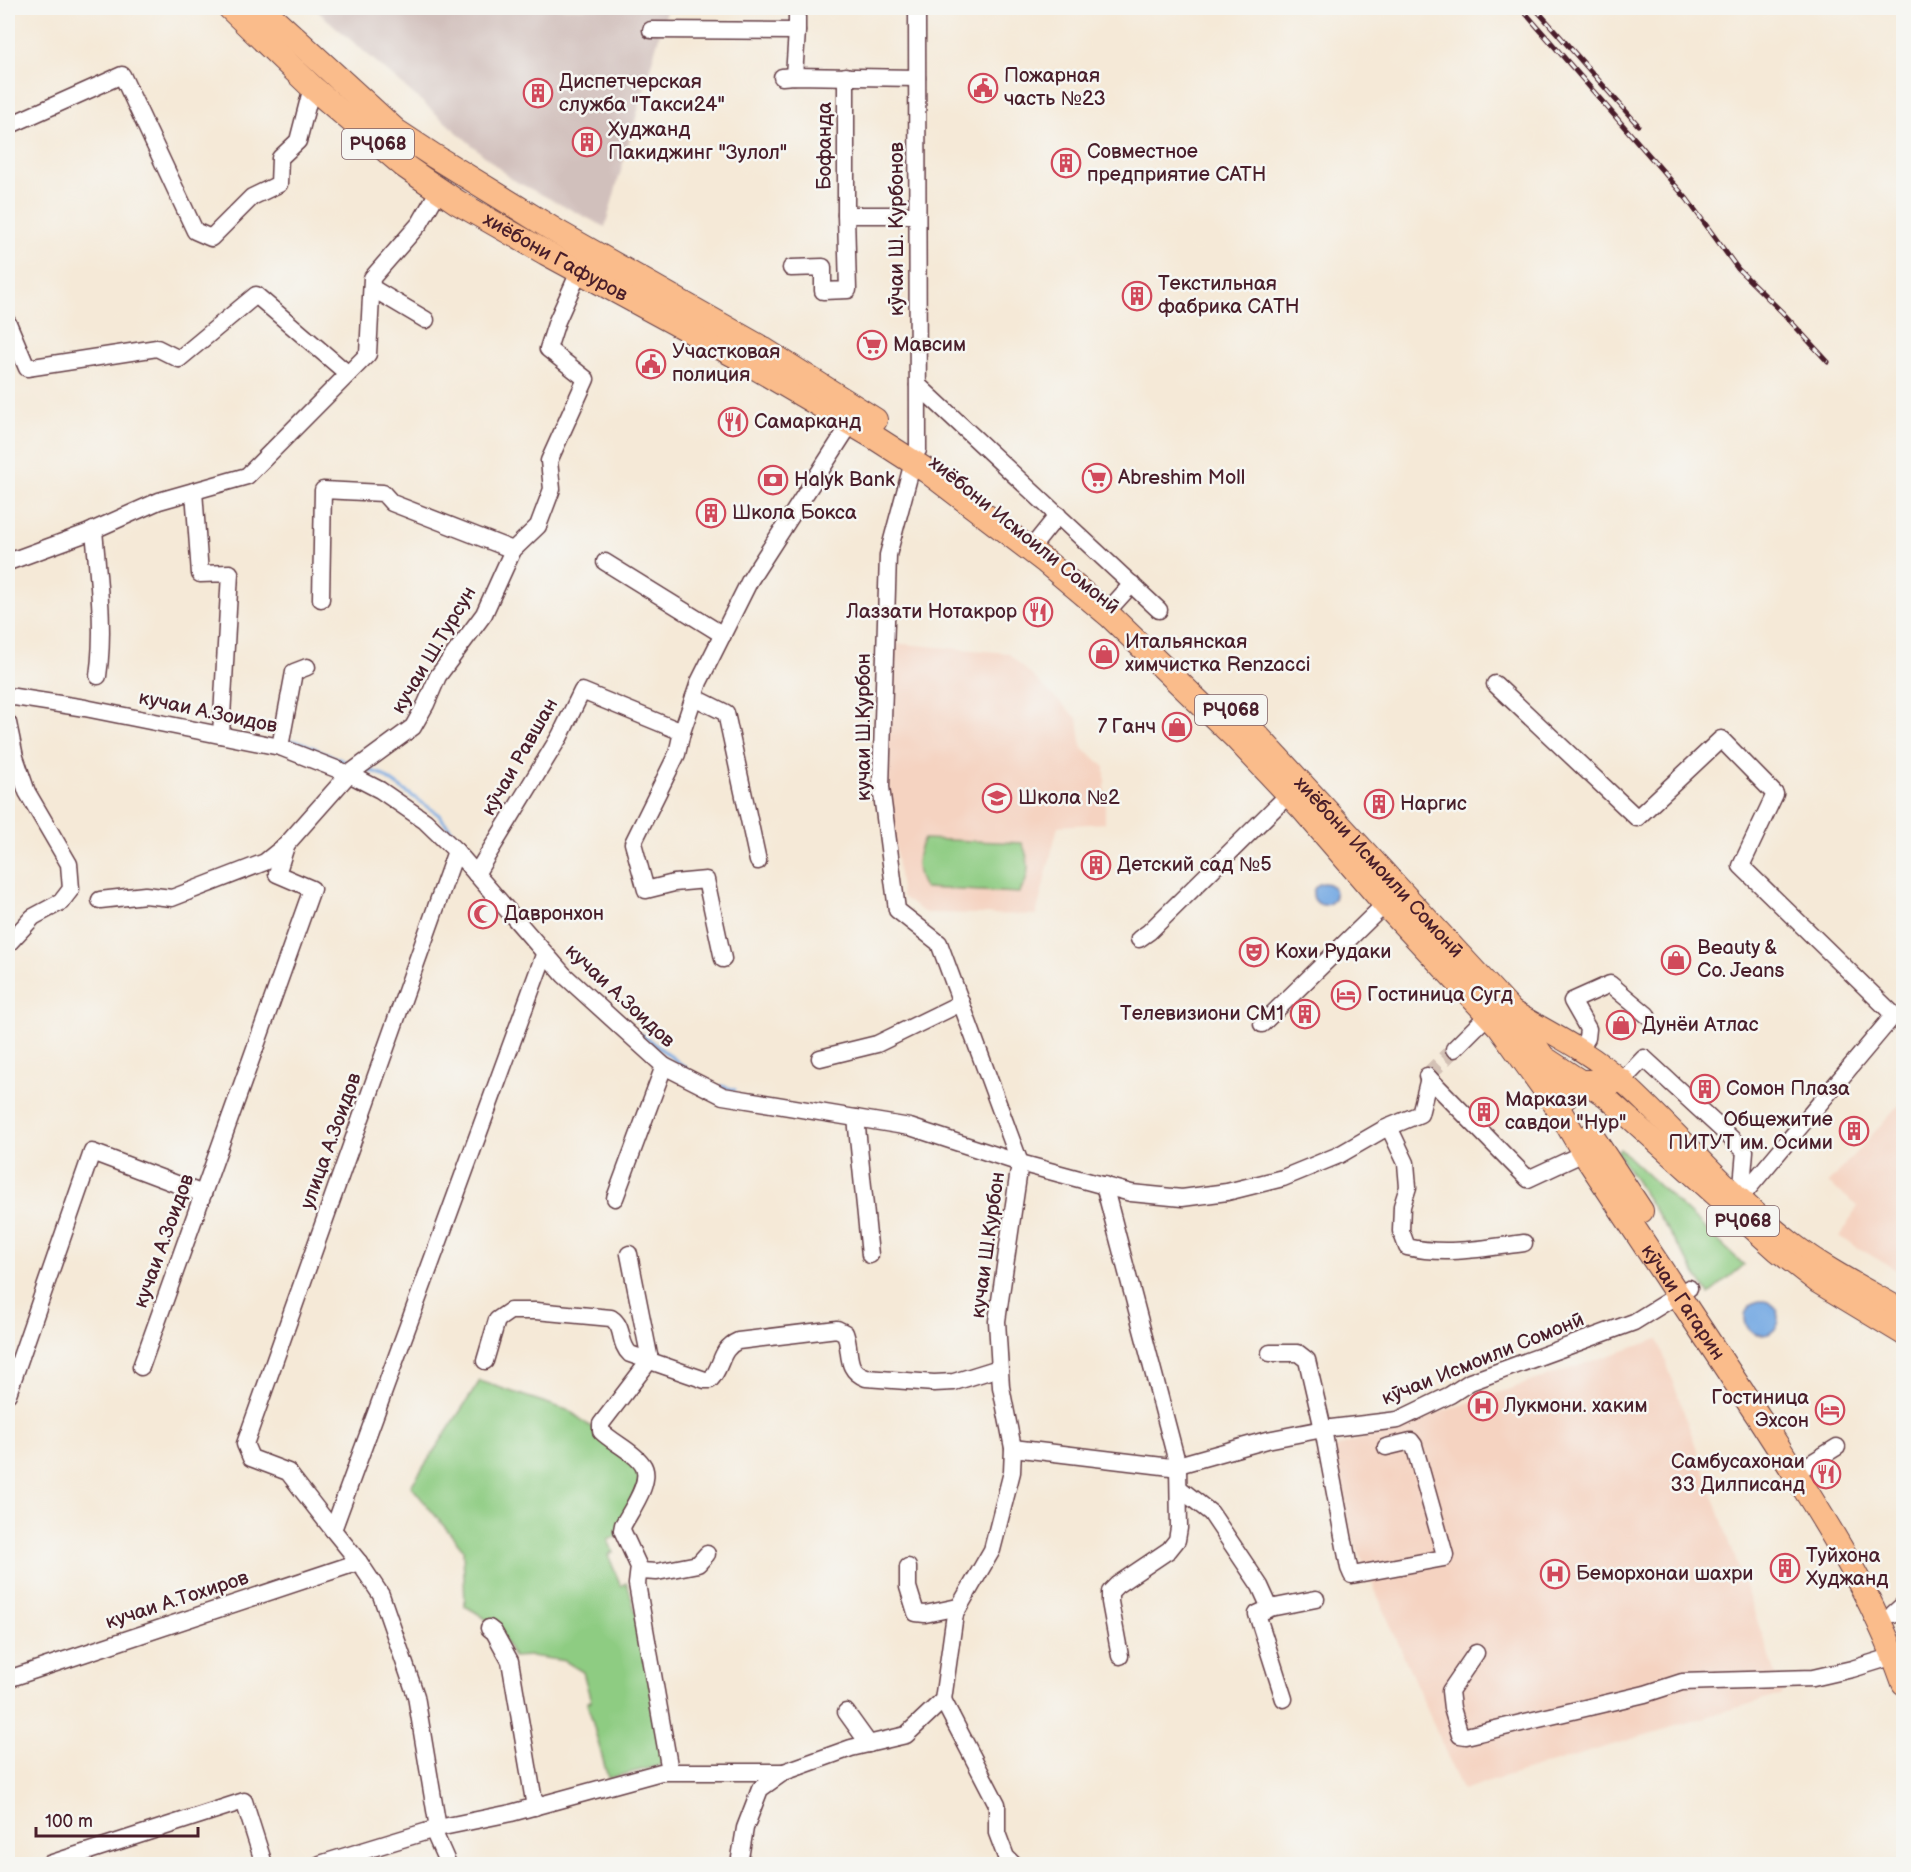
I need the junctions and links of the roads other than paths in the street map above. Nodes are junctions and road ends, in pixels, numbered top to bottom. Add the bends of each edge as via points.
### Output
1 (230, 8) edge
2 (262, 8) edge
3 (797, 8) edge
4 (917, 8) edge
5 (651, 30) dead end
6 (797, 31) junction
7 (846, 76) junction
8 (917, 78) junction
9 (312, 87) junction
10 (8, 126) edge
11 (439, 190) junction
12 (846, 215) junction
13 (918, 215) junction
14 (559, 233) junction
15 (546, 253) junction
16 (791, 268) dead end
17 (579, 272) junction
18 (372, 283) junction
19 (426, 320) dead end
20 (8, 323) edge
21 (348, 374) junction
22 (918, 385) junction
23 (850, 423) junction
24 (916, 456) junction
25 (194, 491) junction
26 (1058, 515) junction
27 (94, 530) junction
28 (1037, 541) junction
29 (513, 550) junction
30 (8, 562) edge
31 (604, 562) dead end
32 (1132, 584) junction
33 (321, 599) dead end
34 (1113, 605) junction
35 (1159, 610) dead end
36 (723, 635) junction
37 (307, 667) dead end
38 (98, 676) dead end
39 (1495, 684) dead end
40 (8, 696) edge
41 (694, 697) junction
42 (8, 723) edge
43 (221, 731) junction
44 (682, 732) junction
45 (280, 747) junction
46 (356, 769) junction
47 (1289, 794) junction
48 (286, 845) junction
49 (456, 851) junction
50 (758, 861) dead end
51 (479, 869) junction
52 (100, 900) dead end
53 (1385, 904) junction
54 (1139, 939) dead end
55 (8, 944) edge
56 (544, 955) junction
57 (723, 959) dead end
58 (961, 1003) junction
59 (1899, 1010) edge
60 (1647, 1015) dead end
61 (1498, 1016) junction
62 (1262, 1024) dead end
63 (1454, 1049) tunnel mouth
64 (1579, 1050) junction
65 (1540, 1053) junction
66 (820, 1058) dead end
67 (664, 1066) junction
68 (1622, 1081) junction
69 (1590, 1087) junction
70 (1566, 1105) junction
71 (856, 1118) junction
72 (1389, 1127) junction
73 (1584, 1153) junction
74 (1020, 1163) junction
75 (1104, 1185) junction
76 (203, 1194) junction
77 (1741, 1197) junction
78 (615, 1198) dead end
79 (1524, 1243) dead end
80 (629, 1254) dead end
81 (870, 1255) dead end
82 (1683, 1291) junction
83 (1904, 1311) edge
84 (1904, 1335) edge
85 (1270, 1353) dead end
86 (650, 1360) junction
87 (485, 1361) dead end
88 (141, 1367) dead end
89 (999, 1368) junction
90 (8, 1394) edge
91 (1323, 1429) junction
92 (1386, 1447) dead end
93 (1837, 1447) dead end
94 (1013, 1448) junction
95 (1178, 1466) junction
96 (1803, 1468) junction
97 (1179, 1488) junction
98 (333, 1530) junction
99 (707, 1554) dead end
100 (359, 1562) junction
101 (908, 1568) dead end
102 (640, 1571) junction
103 (1316, 1599) dead end
104 (958, 1607) junction
105 (1270, 1608) junction
106 (1898, 1609) edge
107 (489, 1628) dead end
108 (1900, 1649) edge
109 (1476, 1653) dead end
110 (1120, 1656) dead end
111 (8, 1679) edge
112 (1904, 1683) edge
113 (1284, 1699) dead end
114 (943, 1700) junction
115 (846, 1712) dead end
116 (869, 1744) junction
117 (670, 1771) junction
118 (784, 1772) junction
119 (534, 1807) junction
120 (435, 1829) junction
121 (328, 1863) edge
122 (49, 1864) edge
123 (264, 1864) edge
124 (448, 1864) edge
125 (739, 1864) edge
126 (1012, 1864) edge

1 - 9 highway, хиёбони Гафуров / РҶ068
2 - 14 highway, РҶ068 via 396,131
3 - 6 street, Бофанда
4 - 8 street, кӯчаи Ш. Курбонов
5 - 6 street
6 - 7 street, Бофанда via 788,76
7 - 8 street, Бофанда
7 - 12 street, Бофанда
8 - 13 street, кӯчаи Ш. Курбонов
9 - 10 street via 298,141 280,158 279,184 252,197 211,238 195,231 122,75
9 - 11 highway, хиёбони Гафуров / РҶ068 via 403,165
11 - 15 highway, хиёбони Гафуров / РҶ068
11 - 18 street via 420,223
12 - 13 street, Бофанда
12 - 16 street, Бофанда via 848,290 823,291 823,267
13 - 22 street, кӯчаи Ш. Курбонов
14 - 15 highway
14 - 24 highway, РҶ068 via 835,393
15 - 17 highway, хиёбони Гафуров / РҶ068
17 - 23 highway, хиёбони Гафуров / РҶ068 via 736,356
17 - 29 street, кучаи Ш.Турсун via 548,349 586,379 549,461 552,489 538,526
18 - 19 street
18 - 21 street via 368,354
20 - 21 street via 27,368 157,348 178,359 256,294
21 - 25 street via 247,476
22 - 24 street, кӯчаи Ш. Курбонов
22 - 26 street
23 - 24 highway, хиёбони Гафуров / РҶ068
23 - 36 street via 750,580
24 - 28 highway, хиёбони Исмоили Сомонӣ / РҶ068
24 - 47 highway, хиёбони Исмоили Сомонӣ / РҶ068 via 1108,615 1238,739
24 - 58 street, кучаи Ш.Қурбон via 888,555 881,787 897,910 939,943
25 - 27 street via 159,501
25 - 43 street via 200,574 230,573
26 - 28 street
26 - 32 street
27 - 30 street
27 - 38 street via 102,651
28 - 34 highway, хиёбони Исмоили Сомонӣ / РҶ068
29 - 33 street via 392,503 384,493 323,490
29 - 46 street, кучаи Ш.Турсун via 484,614 438,676 413,727
31 - 36 street
32 - 34 street
32 - 35 street
34 - 61 highway, хиёбони Исмоили Сомонӣ / РҶ068 via 1247,726
36 - 41 street
37 - 45 street via 294,672
39 - 59 street via 1637,818 1721,739 1775,794 1741,866
40 - 43 street, кучаи А.Зоидов
41 - 44 street
41 - 50 street via 726,713
42 - 55 street via 27,792 69,864 71,890 61,902 33,917
43 - 45 street, кучаи А.Зоидов
44 - 51 street, кӯчаи Равшан via 582,691 560,736
44 - 57 street via 677,754 633,843 646,890 706,880
45 - 46 street, кучаи А.Зоидов
46 - 48 street, кучаи Ш.Турсун
46 - 49 street, кучаи А.Зоидов via 426,821
47 - 53 highway, хиёбони Исмоили Сомонӣ / РҶ068
47 - 54 street
48 - 52 street, кучаи Ш.Турсун via 265,862 172,898 145,895
48 - 76 street, кучаи А.Зоидов via 277,873 312,889
49 - 51 street, кучаи А.Зоидов
49 - 98 street, улица А.Зоидов via 246,1444 251,1458 288,1472
51 - 56 street, кучаи А.Зоидов
53 - 61 highway, хиёбони Исмоили Сомонӣ / РҶ068
53 - 62 street
56 - 67 street, кучаи А.Зоидов
56 - 98 street
58 - 66 street via 877,1044
58 - 74 street, кучаи Ш.Қурбон
59 - 77 street
60 - 64 street via 1610,984 1572,1001 1588,1029
61 - 63 street
61 - 64 main road, хиёбони Исмоили Сомонӣ / РҶ068
61 - 65 highway, кӯчаи Гагарин
61 - 70 highway, кӯчаи Гагарин
64 - 68 main road, хиёбони Исмоили Сомонӣ / РҶ068
65 - 69 main road, РҶ068
65 - 70 highway, кӯчаи Гагарин
67 - 71 street, кучаи А.Зоидов via 723,1096
67 - 78 street
68 - 69 highway
68 - 77 main road, хиёбони Исмоили Сомонӣ / РҶ068
68 - 77 street via 1644,1058 1744,1151
69 - 70 highway
69 - 84 main road, РҶ068 via 1606,1097 1777,1251 1818,1283
70 - 73 highway, кӯчаи Гагарин
70 - 82 highway, кӯчаи Гагарин via 1616,1170
71 - 74 street, кучаи А.Зоидов via 910,1127
71 - 81 street
72 - 73 street, кучаи А.Зоидов via 1420,1114 1428,1077 1528,1179
72 - 75 street, кучаи А.Зоидов via 1339,1155 1283,1178 1227,1192 1182,1198 1131,1193
72 - 79 street via 1406,1163 1408,1187 1401,1231 1407,1247 1458,1252
73 - 82 highway, кӯчаи Гагарин
74 - 75 street, кучаи А.Зоидов
74 - 89 street, кучаи Ш.Қурбон via 997,1321
75 - 95 street
76 - 88 street, кучаи А.Зоидов
76 - 90 street via 92,1152
77 - 83 main road, хиёбони Исмоили Сомонӣ / РҶ068 via 1824,1265
80 - 86 street
82 - 91 street, кӯчаи Исмоили Сомонӣ via 1634,1322 1470,1382 1398,1420
82 - 96 highway, кӯчаи Гагарин
82 - 108 highway, кӯчаи Гагарин
85 - 91 street via 1298,1353 1307,1360
86 - 87 street via 625,1350 621,1329 611,1318 510,1311 497,1320
86 - 89 street via 710,1380 730,1344 837,1329 845,1333 848,1341 851,1369 866,1378 954,1382
86 - 102 street via 601,1424 601,1431 642,1463 646,1472 646,1481 623,1525
89 - 94 street, кучаи Ш.Қурбон
91 - 92 street via 1352,1575 1445,1555 1414,1445 1411,1442
91 - 95 street, кӯчаи Исмоили Сомонӣ via 1267,1440
93 - 96 street
94 - 95 street, кӯчаи Исмоили Сомонӣ
94 - 104 street, кучаи Ш.Қурбон via 992,1550
95 - 97 street
96 - 106 highway, кӯчаи Гагарин
97 - 105 street via 1211,1513 1260,1586
97 - 110 street via 1177,1540 1110,1592
98 - 100 street
99 - 102 street via 698,1564 657,1572
100 - 111 street, кучаи А.Тохиров
100 - 120 street via 381,1595 416,1696
101 - 104 street via 908,1587 916,1612 925,1614
102 - 117 street via 637,1584
103 - 105 street
104 - 114 street, кучаи Ш.Қурбон
105 - 113 street via 1257,1614
106 - 108 highway, кӯчаи Гагарин
107 - 119 street via 510,1661
108 - 109 street via 1813,1678 1682,1683 1466,1736 1460,1735 1450,1691
108 - 112 highway, кӯчаи Гагарин
114 - 116 street via 906,1735
114 - 126 street via 997,1804 997,1833
115 - 116 street
116 - 118 street
117 - 118 street
117 - 119 street
118 - 125 street via 760,1789 745,1828
119 - 120 street
120 - 121 street
120 - 124 street
122 - 123 street via 244,1801

